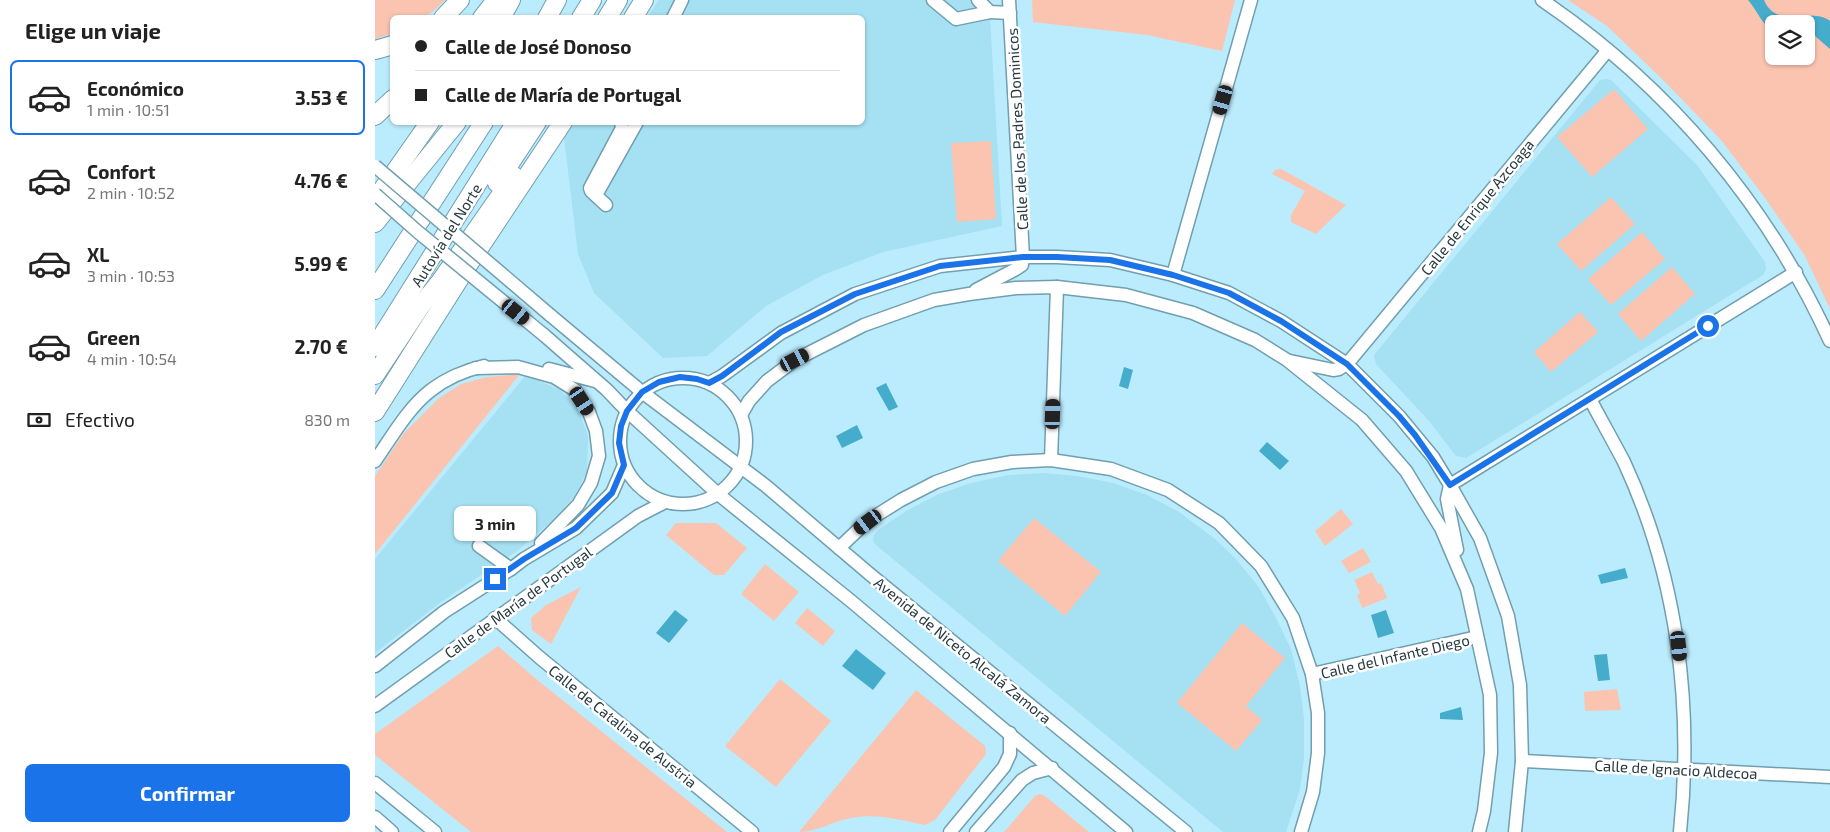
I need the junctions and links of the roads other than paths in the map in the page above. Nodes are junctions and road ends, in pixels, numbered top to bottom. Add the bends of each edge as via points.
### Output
1 (460, 0) edge
2 (496, 0) edge
3 (511, 0) edge
4 (545, 0) edge
5 (557, 0) edge
6 (592, 0) edge
7 (618, 0) edge
8 (644, 0) edge
9 (682, 0) edge
10 (933, 0) edge
11 (978, 0) edge
12 (1251, 0) edge
13 (1542, 0) edge
14 (1010, 6) edge
15 (990, 12) junction
16 (446, 15) edge
17 (484, 15) edge
18 (503, 15) edge
19 (537, 15) edge
20 (549, 15) edge
21 (583, 15) edge
22 (609, 15) edge
23 (635, 15) edge
24 (674, 15) edge
25 (390, 46) edge
26 (375, 50) edge
27 (1608, 50) junction
28 (390, 102) edge
29 (375, 116) edge
30 (428, 125) edge
31 (455, 125) edge
32 (482, 125) edge
33 (514, 125) edge
34 (535, 125) edge
35 (550, 125) edge
36 (561, 125) edge
37 (622, 125) edge
38 (635, 125) edge
39 (375, 166) edge
40 (375, 194) edge
41 (596, 195) junction
42 (375, 200) edge
43 (606, 205) dead end
44 (375, 223) edge
45 (1023, 257) junction
46 (1796, 272) junction
47 (1173, 275) junction
48 (1057, 287) junction
49 (375, 290) edge
50 (969, 294) junction
51 (422, 304) junction
52 (1830, 342) edge
53 (375, 346) edge
54 (1287, 360) junction
55 (1347, 364) junction
56 (476, 368) junction
57 (375, 376) edge
58 (597, 381) junction
59 (709, 383) junction
60 (642, 392) junction
61 (1590, 399) junction
62 (627, 411) junction
63 (375, 412) edge
64 (741, 414) junction
65 (1051, 460) junction
66 (375, 461) edge
67 (624, 465) junction
68 (741, 466) junction
69 (1450, 485) junction
70 (718, 494) junction
71 (665, 502) junction
72 (479, 546) dead end
73 (839, 548) junction
74 (524, 559) junction
75 (511, 569) junction
76 (1467, 589) junction
77 (495, 618) junction
78 (1477, 637) junction
79 (375, 666) edge
80 (1312, 674) junction
81 (375, 706) edge
82 (1010, 733) junction
83 (1522, 761) junction
84 (1051, 768) junction
85 (1685, 769) junction
86 (1830, 776) edge
87 (375, 783) edge
88 (377, 819) edge
89 (383, 832) edge
90 (392, 832) edge
91 (435, 832) edge
92 (752, 832) edge
93 (950, 832) edge
94 (976, 832) edge
95 (1127, 832) edge
96 (1186, 832) edge
97 (1301, 832) edge
98 (1479, 832) edge
99 (1515, 832) edge
100 (1680, 832) edge

1 - 16 highway
2 - 17 highway
3 - 18 highway
4 - 19 highway
5 - 20 highway
6 - 21 highway
7 - 22 highway
8 - 23 highway
9 - 24 street
10 - 15 street via 955,19
11 - 15 street
12 - 47 street
13 - 27 street
14 - 15 street
14 - 45 street, Calle de los Padres Dominicos
25 - 26 highway
27 - 46 street via 1667,103 1707,148 1742,190
27 - 55 street, Calle de Enrique Azcoaga
28 - 29 highway
30 - 42 highway
31 - 44 highway
32 - 49 highway, Autovía del Norte
33 - 53 highway, Autovía del Norte
34 - 51 highway via 433,278
35 - 51 highway
36 - 63 highway
37 - 41 street via 591,185 591,191
38 - 41 street
39 - 60 street, Avenida de Niceto Alcalá Zamora, bridge
40 - 58 street, bridge
41 - 43 street
45 - 47 street via 1110,260
45 - 50 street via 1022,264 1016,269
45 - 59 street via 940,266 855,294 781,332
46 - 52 street
46 - 61 street
47 - 55 street via 1229,293 1281,321
48 - 50 street
48 - 54 street via 1126,295 1193,313 1255,340
48 - 65 street
50 - 64 street via 934,300 864,324 795,360 767,381
51 - 57 highway
54 - 55 street via 1333,370
54 - 76 street via 1362,420 1405,471 1441,528
55 - 69 street via 1399,416
56 - 58 street via 511,359
56 - 66 street via 430,390 403,420
56 - 74 street via 518,367 554,377 575,390 596,431 599,456 591,483 578,504
58 - 62 street
59 - 60 street via 680,377 659,382
59 - 64 street via 727,395
60 - 62 street
60 - 68 street, Avenida de Niceto Alcalá Zamora
61 - 69 street
61 - 85 street via 1624,462 1657,550 1670,598 1684,694
62 - 67 street via 619,443
62 - 70 street
64 - 68 street via 747,439
65 - 73 street via 973,469 936,482 877,515
65 - 80 street via 1111,469 1144,481 1168,490 1219,523 1261,566 1293,618
67 - 71 street via 638,486
67 - 74 street, Calle de María de Portugal via 612,493 576,528
68 - 70 street via 732,481
68 - 73 street, Avenida de Niceto Alcalá Zamora
69 - 76 street via 1447,499
69 - 83 street via 1480,538 1508,616 1520,685
70 - 71 street via 687,504
70 - 82 street
71 - 77 street, Calle de María de Portugal via 638,516
72 - 75 street
73 - 96 street, Avenida de Niceto Alcalá Zamora
74 - 75 street, Calle de María de Portugal
75 - 79 street, Calle de María de Portugal via 444,612
76 - 78 street
77 - 81 street, Calle de María de Portugal
77 - 92 street, Calle de Catalina de Austria
78 - 80 street, Calle del Infante Diego
78 - 98 street via 1489,695 1491,753
80 - 97 street via 1318,713 1319,753 1313,792
82 - 84 street
82 - 93 street via 1011,754 1004,767
83 - 85 street, Calle de Ignacio Aldecoa
83 - 99 street
84 - 94 street via 1022,780
84 - 95 street
85 - 86 street, Calle de Ignacio Aldecoa
85 - 100 street
87 - 91 street
88 - 89 street
88 - 90 street

